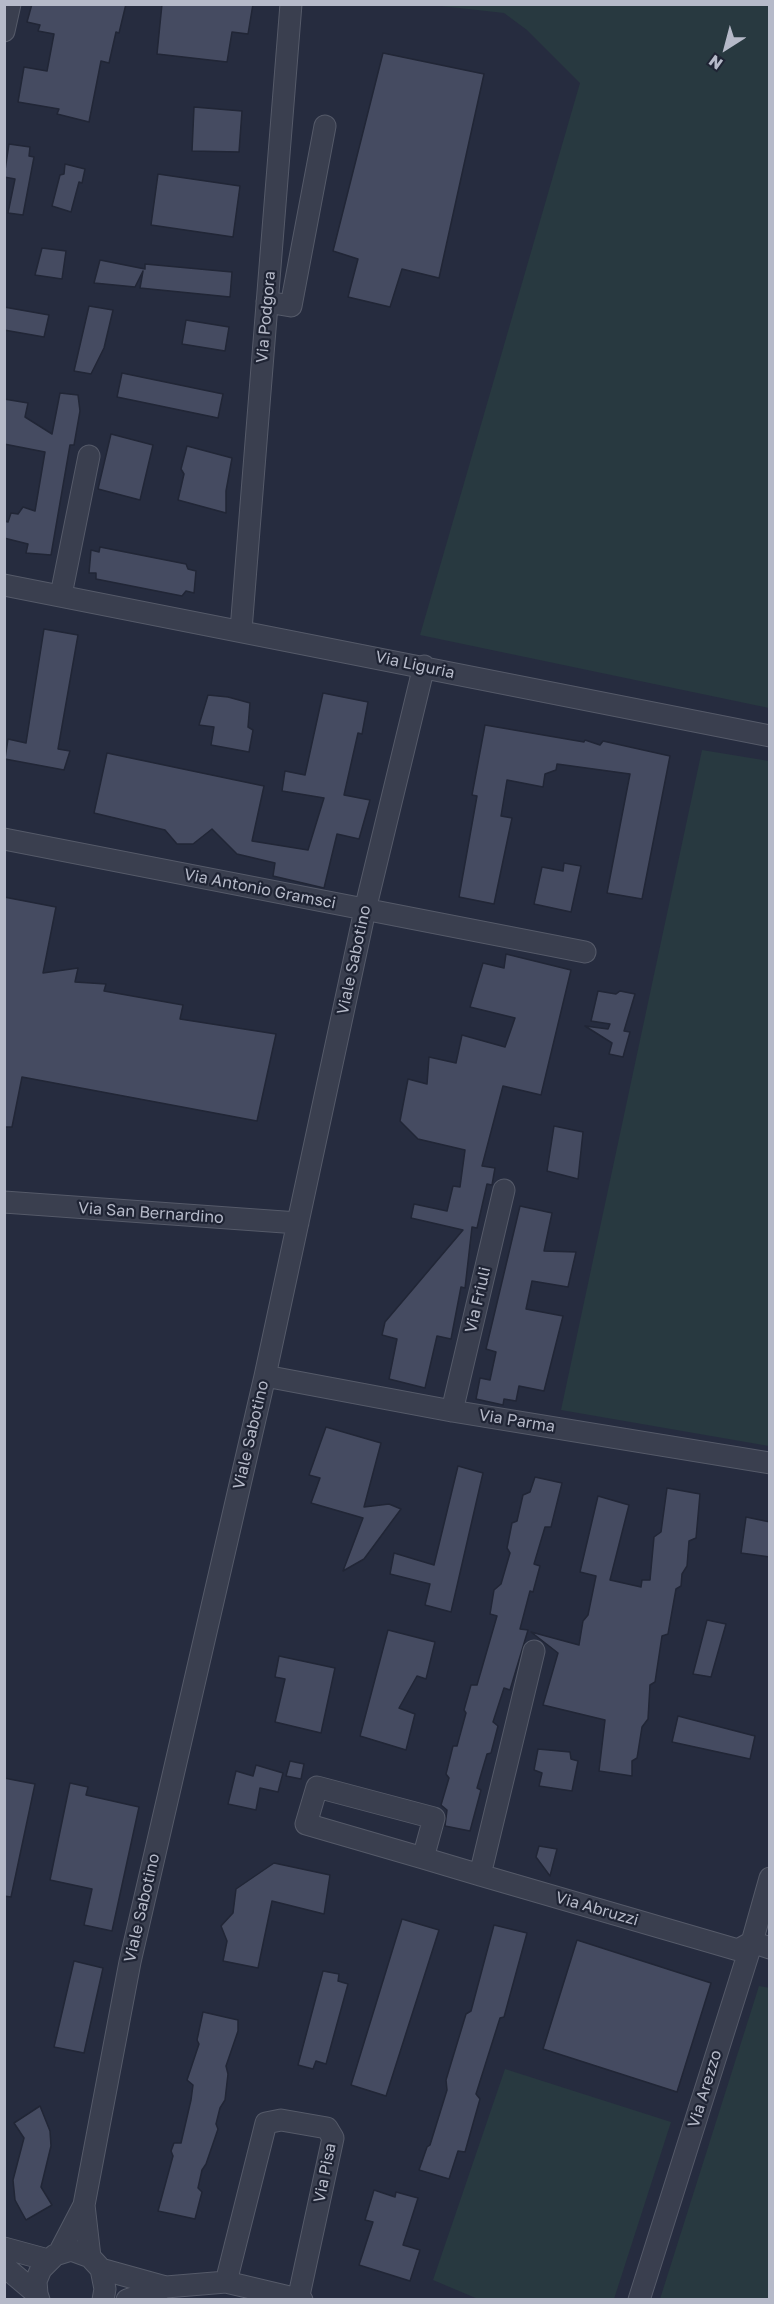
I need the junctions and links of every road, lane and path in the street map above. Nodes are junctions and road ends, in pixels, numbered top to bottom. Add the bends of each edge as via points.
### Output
1 (10, 4) edge
2 (291, 4) edge
3 (4, 31) edge
4 (325, 126) dead end
5 (267, 302) junction
6 (89, 456) dead end
7 (4, 585) edge
8 (61, 595) junction
9 (241, 630) junction
10 (424, 666) junction
11 (770, 736) edge
12 (4, 839) edge
13 (365, 910) junction
14 (585, 952) dead end
15 (504, 1190) dead end
16 (4, 1202) edge
17 (298, 1223) junction
18 (265, 1376) junction
19 (452, 1410) junction
20 (770, 1463) edge
21 (534, 1651) dead end
22 (423, 1858) junction
23 (480, 1875) junction
24 (770, 1878) edge
25 (761, 1945) edge
26 (84, 2205) junction
27 (4, 2248) edge
28 (53, 2257) junction
29 (95, 2263) junction
30 (4, 2266) edge
31 (226, 2282) junction
32 (166, 2287) junction
33 (38, 2297) edge
34 (299, 2299) edge
35 (103, 2300) edge
36 (127, 2300) edge
37 (639, 2300) edge

1 - 3 street
2 - 5 street, Via Podgora
4 - 5 street via 291,306
5 - 9 street, Via Podgora
6 - 8 street
7 - 8 street, Via Liguria
8 - 9 street, Via Liguria
9 - 10 street, Via Liguria
10 - 11 street, Via Liguria
10 - 13 street, Viale Sabotino
12 - 13 street, Via Antonio Gramsci
13 - 14 street, Via Antonio Gramsci
13 - 17 street, Viale Sabotino
15 - 19 street, Via Friuli
16 - 17 street, Via San Bernardino
17 - 18 street, Viale Sabotino
18 - 19 street, Via Parma
18 - 26 street, Viale Sabotino via 129,1962
19 - 20 street, Via Parma
21 - 23 street
22 - 22 street, Via Abruzzi via 434,1818 317,1787 306,1824
22 - 23 street, Via Abruzzi
23 - 25 street, Via Abruzzi via 738,1950
24 - 25 street, Via Arezzo
25 - 37 street, Via Arezzo
26 - 28 street, Viale Sabotino
26 - 29 street, Viale Sabotino
27 - 28 street
28 - 29 street, Via Pisa via 71,2250
28 - 33 street, Viale Sabotino via 36,2281
29 - 32 street, Via Pisa
29 - 35 street, Viale Sabotino via 105,2289
30 - 33 street
31 - 32 street, Via Pisa
31 - 34 street, Via Pisa
31 - 34 street, Via Pisa via 266,2123 281,2120 327,2128 333,2138
32 - 36 street, Via Pisa

